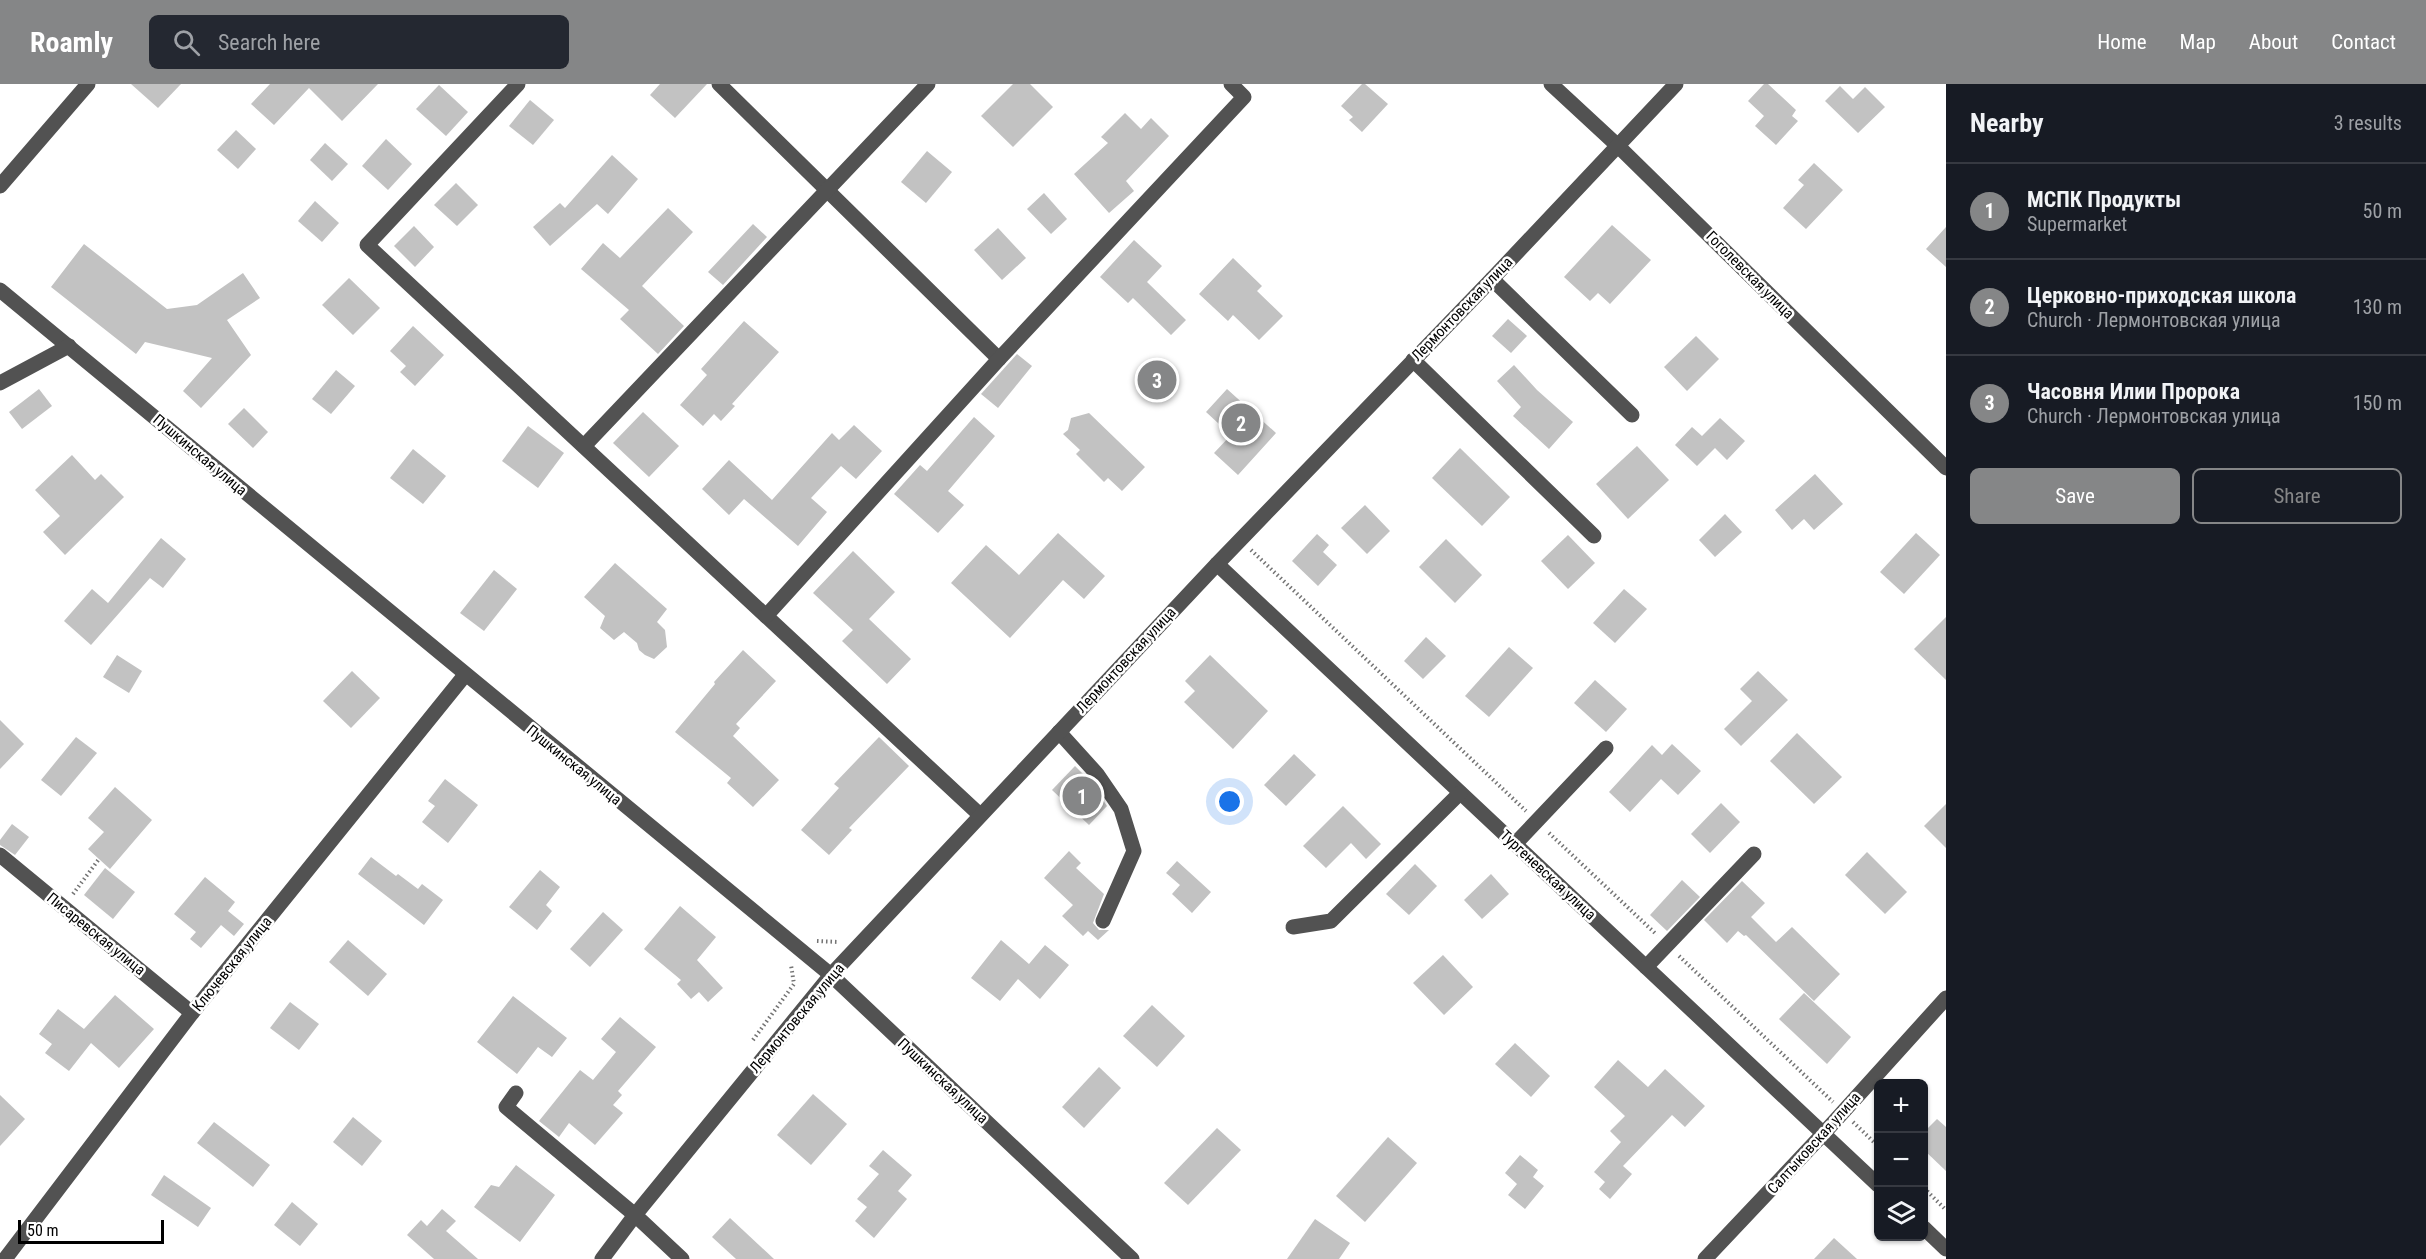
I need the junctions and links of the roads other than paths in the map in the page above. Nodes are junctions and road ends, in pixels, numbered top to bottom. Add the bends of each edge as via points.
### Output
1 (88, 84) edge
2 (518, 84) edge
3 (719, 84) edge
4 (928, 84) edge
5 (1231, 84) edge
6 (1551, 84) edge
7 (1676, 84) edge
8 (1618, 146) junction
9 (0, 186) edge
10 (827, 190) junction
11 (1492, 279) junction
12 (0, 290) edge
13 (69, 346) junction
14 (999, 359) junction
15 (1413, 360) junction
16 (0, 383) edge
17 (1632, 415) dead end
18 (584, 446) junction
19 (1946, 468) edge
20 (1594, 536) dead end
21 (1217, 564) junction
22 (766, 616) junction
23 (465, 675) junction
24 (1059, 732) junction
25 (1606, 748) dead end
26 (1460, 793) junction
27 (980, 815) junction
28 (1515, 844) junction
29 (1754, 854) dead end
30 (0, 855) edge
31 (1103, 921) dead end
32 (1293, 927) dead end
33 (1646, 967) junction
34 (831, 975) junction
35 (1946, 998) edge
36 (192, 1013) junction
37 (516, 1093) dead end
38 (1824, 1133) junction
39 (1874, 1181) edge
40 (635, 1215) junction
41 (1928, 1233) edge
42 (1946, 1249) edge
43 (5, 1259) edge
44 (602, 1259) edge
45 (682, 1259) edge
46 (1132, 1259) edge
47 (1705, 1259) edge

1 - 9 street
2 - 18 street via 367,244
3 - 10 street
4 - 10 street
5 - 14 street via 1244,97
6 - 8 street, Гоголевская улица
7 - 8 street, Лермонтовская улица
8 - 11 street, Лермонтовская улица
8 - 19 street, Гоголевская улица
10 - 14 street
10 - 18 street
11 - 15 street, Лермонтовская улица
11 - 17 street
12 - 13 street, Пушкинская улица
13 - 16 street
13 - 23 street, Пушкинская улица
14 - 22 street
15 - 20 street
15 - 21 street, Лермонтовская улица
18 - 22 street
21 - 24 street, Лермонтовская улица
21 - 26 street, Тургеневская улица
22 - 27 street
23 - 34 street, Пушкинская улица
23 - 36 street, Ключевская улица
24 - 27 street, Лермонтовская улица
24 - 31 street via 1097,774 1121,809 1134,851
25 - 28 street
26 - 28 street, Тургеневская улица
26 - 32 street via 1331,921
27 - 34 street, Лермонтовская улица
28 - 33 street, Тургеневская улица
29 - 33 street
30 - 36 street, Писаревская улица
33 - 38 street, Тургеневская улица
34 - 40 street, Лермонтовская улица
34 - 46 street, Пушкинская улица
35 - 38 street, Салтыковская улица
36 - 43 street, Ключевская улица
37 - 40 street via 506,1107
38 - 39 street, Тургеневская улица
38 - 47 street, Салтыковская улица
40 - 44 street, Лермонтовская улица
40 - 45 street
41 - 42 street

